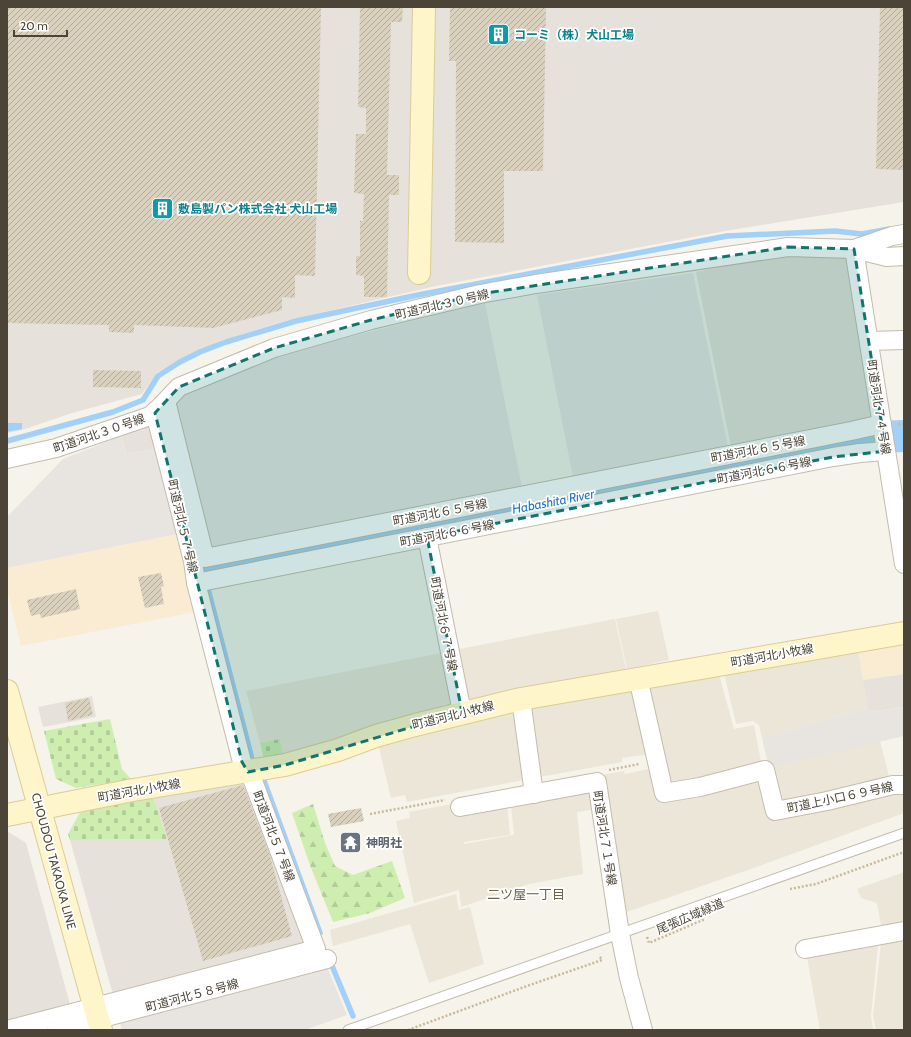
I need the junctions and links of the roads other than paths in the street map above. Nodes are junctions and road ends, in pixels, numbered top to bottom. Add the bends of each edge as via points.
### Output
1 (424, 7) edge
2 (904, 234) edge
3 (854, 249) junction
4 (904, 256) edge
5 (419, 272) dead end
6 (904, 340) edge
7 (869, 341) junction
8 (160, 407) junction
9 (882, 426) junction
10 (886, 449) junction
11 (7, 459) edge
12 (427, 537) junction
13 (904, 564) edge
14 (203, 581) junction
15 (904, 633) edge
16 (638, 678) junction
17 (7, 691) edge
18 (521, 698) junction
19 (462, 712) junction
20 (248, 772) junction
21 (904, 785) edge
22 (534, 794) junction
23 (460, 807) dead end
24 (40, 809) junction
25 (7, 815) edge
26 (904, 833) edge
27 (904, 930) edge
28 (622, 940) junction
29 (805, 949) dead end
30 (327, 959) dead end
31 (98, 1019) edge
32 (371, 1026) edge
33 (7, 1030) edge
34 (57, 1030) edge
35 (348, 1030) edge
36 (643, 1030) edge

1 - 5 street
2 - 3 street
3 - 4 street, 町道河北３０号線 via 886,257
3 - 7 street, 町道河北７４号線
3 - 8 street, 町道河北３０号線 via 788,247 480,294 371,320 274,348 179,386
6 - 7 street
7 - 9 street, 町道河北７４号線
8 - 9 street, 町道河北６５号線 via 205,558
8 - 11 street, 町道河北３０号線 via 150,416 56,448
8 - 14 street, 町道河北５７号線 via 193,561
9 - 10 street, 町道河北７４号線
10 - 12 street, 町道河北６６号線
10 - 13 street, 町道河北７４号線
12 - 14 street, 町道河北６６号線
12 - 19 street, 町道河北６７号線
14 - 20 street, 町道河北５７号線 via 242,762
15 - 16 street, 町道河北小牧線
16 - 18 street, 町道河北小牧線
16 - 21 street, 町道上小口６９号線 via 664,793 700,787 764,770 775,810 893,785
17 - 24 street, CHOUDOU TAKAOKA LINE
18 - 19 street, 町道河北小牧線
18 - 22 street
19 - 20 street, 町道河北小牧線 via 292,763
20 - 24 street, 町道河北小牧線 via 133,790
20 - 31 street, 町道河北５７号線 via 316,949
22 - 23 street, 町道河北７１号線
22 - 28 street, 町道河北７１号線 via 597,782
24 - 25 street, 町道河北小牧線
24 - 31 street, CHOUDOU TAKAOKA LINE
26 - 28 lane
27 - 29 street
28 - 32 lane
28 - 36 street, 町道河北７１号線
30 - 31 street, 町道河北５８号線
31 - 33 street, 町道河北５７号線
31 - 34 street, 町道河北５８号線
32 - 35 lane

